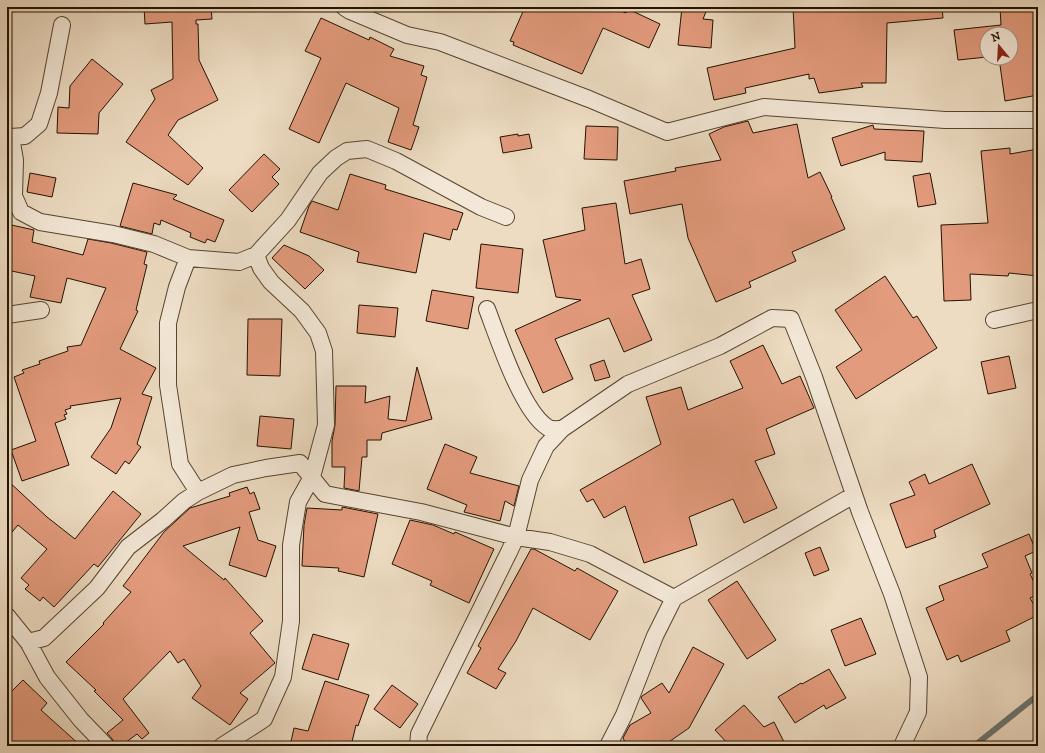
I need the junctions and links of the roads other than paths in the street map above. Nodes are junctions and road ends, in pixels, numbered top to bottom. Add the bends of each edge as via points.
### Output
1 (344, 7) edge
2 (62, 25) dead end
3 (1038, 120) edge
4 (9, 137) edge
5 (506, 218) dead end
6 (256, 255) junction
7 (188, 258) junction
8 (487, 309) dead end
9 (41, 310) dead end
10 (1038, 310) edge
11 (7, 315) edge
12 (994, 320) dead end
13 (562, 429) junction
14 (312, 477) junction
15 (198, 492) junction
16 (854, 495) junction
17 (516, 537) junction
18 (674, 598) junction
19 (7, 616) edge
20 (28, 642) junction
21 (106, 746) edge
22 (222, 746) edge
23 (418, 746) edge
24 (608, 746) edge
25 (902, 746) edge

1 - 3 street via 407,36 440,42 667,132 764,107 945,120
2 - 4 street via 49,93 39,124 25,136
4 - 7 street via 15,160 14,196 21,212 40,222 113,234 154,244
5 - 6 street via 396,161 367,149 347,151 320,173 288,220
6 - 7 street via 239,262
6 - 14 street via 271,282 302,311 318,333 324,351 326,425
7 - 15 street via 168,323 168,385 180,464
8 - 13 street via 534,415 548,428
9 - 11 street
10 - 12 street
13 - 16 street via 628,384 720,346 772,318 791,319 814,377
13 - 17 street via 546,446 530,480
14 - 15 street via 300,463 232,475
14 - 17 street via 325,494 421,512
14 - 22 street via 298,502 291,545 290,621 283,677 264,719
15 - 20 street via 128,547 97,588 44,638
16 - 18 street
16 - 25 street via 892,594 919,677 918,712
17 - 18 street via 550,542 590,554
17 - 23 street via 419,734
18 - 24 street via 654,636 624,715
19 - 20 street
20 - 21 street via 47,677 81,720

